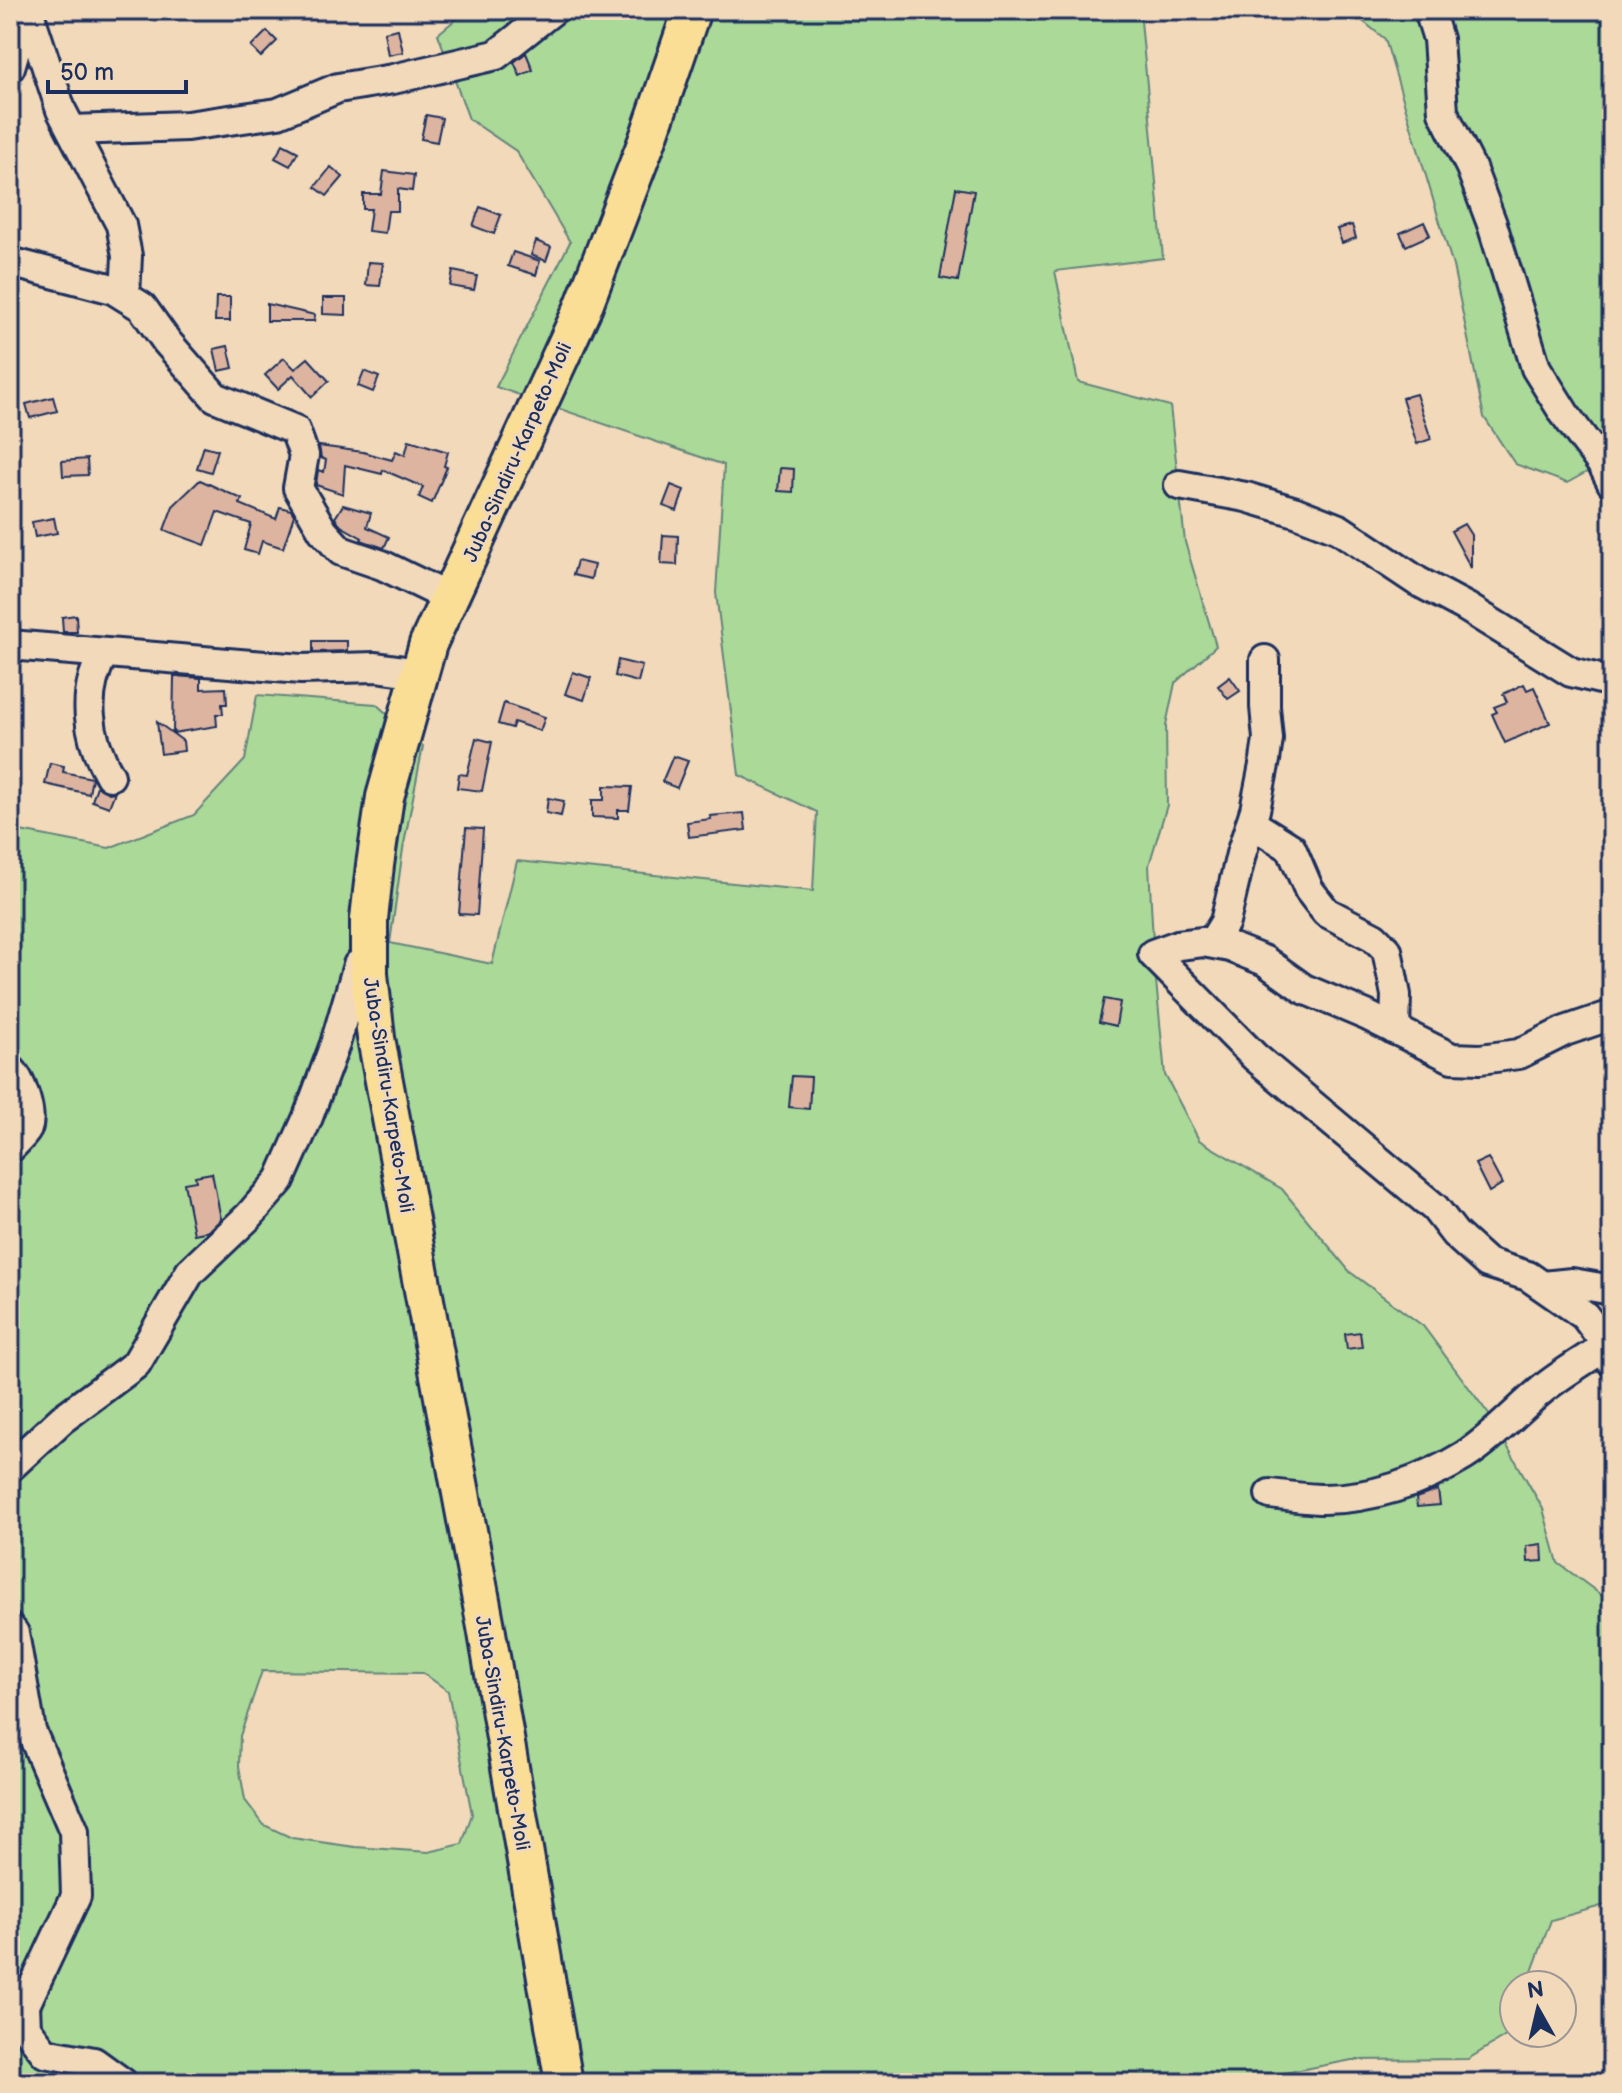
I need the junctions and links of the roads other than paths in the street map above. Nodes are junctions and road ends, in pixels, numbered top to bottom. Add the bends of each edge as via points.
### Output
1 (27, 10) edge
2 (553, 10) edge
3 (692, 10) edge
4 (1429, 10) edge
5 (10, 67) edge
6 (72, 130) junction
7 (10, 262) edge
8 (125, 296) junction
9 (1612, 483) edge
10 (1179, 485) dead end
11 (450, 598) junction
12 (10, 645) edge
13 (104, 653) junction
14 (1265, 660) dead end
15 (420, 673) junction
16 (1612, 682) edge
17 (110, 776) dead end
18 (1251, 823) junction
19 (1212, 943) junction
20 (358, 965) dead end
21 (1612, 1015) edge
22 (1395, 1030) junction
23 (10, 1069) edge
24 (10, 1148) edge
25 (1543, 1286) junction
26 (1612, 1290) edge
27 (1609, 1355) edge
28 (10, 1467) edge
29 (1270, 1494) dead end
30 (10, 1628) edge
31 (123, 2083) edge
32 (564, 2083) edge

1 - 5 street
1 - 6 street
2 - 6 street via 496,55 338,88 278,113 187,126
3 - 11 main road, Juba-Sindiru-Karpeto-Moli via 582,310
4 - 9 street via 1438,39 1443,112 1492,224 1536,368
6 - 8 street via 121,225 127,256
7 - 8 street
8 - 11 street via 142,307 215,397 295,430 304,455 298,488 341,551
10 - 16 street via 1259,501 1339,529 1571,672
11 - 15 main road, Juba-Sindiru-Karpeto-Moli
12 - 13 street
13 - 15 street
13 - 17 street via 95,669 88,720
14 - 18 street via 1268,739
15 - 32 main road, Juba-Sindiru-Karpeto-Moli via 385,797 369,919 369,974
18 - 19 street via 1225,922
18 - 22 street via 1291,848 1309,890 1326,912 1374,937 1387,950 1396,995
19 - 22 street via 1265,961 1304,989
19 - 25 street via 1178,945 1153,954 1255,1057 1435,1208 1487,1263
20 - 28 street via 314,1103 280,1180 190,1272 136,1364 62,1419
21 - 22 street via 1519,1054 1480,1059 1452,1058
23 - 24 street via 24,1091 28,1118 27,1129
25 - 26 street via 1572,1283
25 - 27 street via 1584,1315
27 - 29 street via 1573,1366 1466,1455 1425,1478 1369,1494 1320,1499
30 - 31 street via 31,1731 75,1844 76,1896 25,2005 26,2028 45,2053 94,2062

